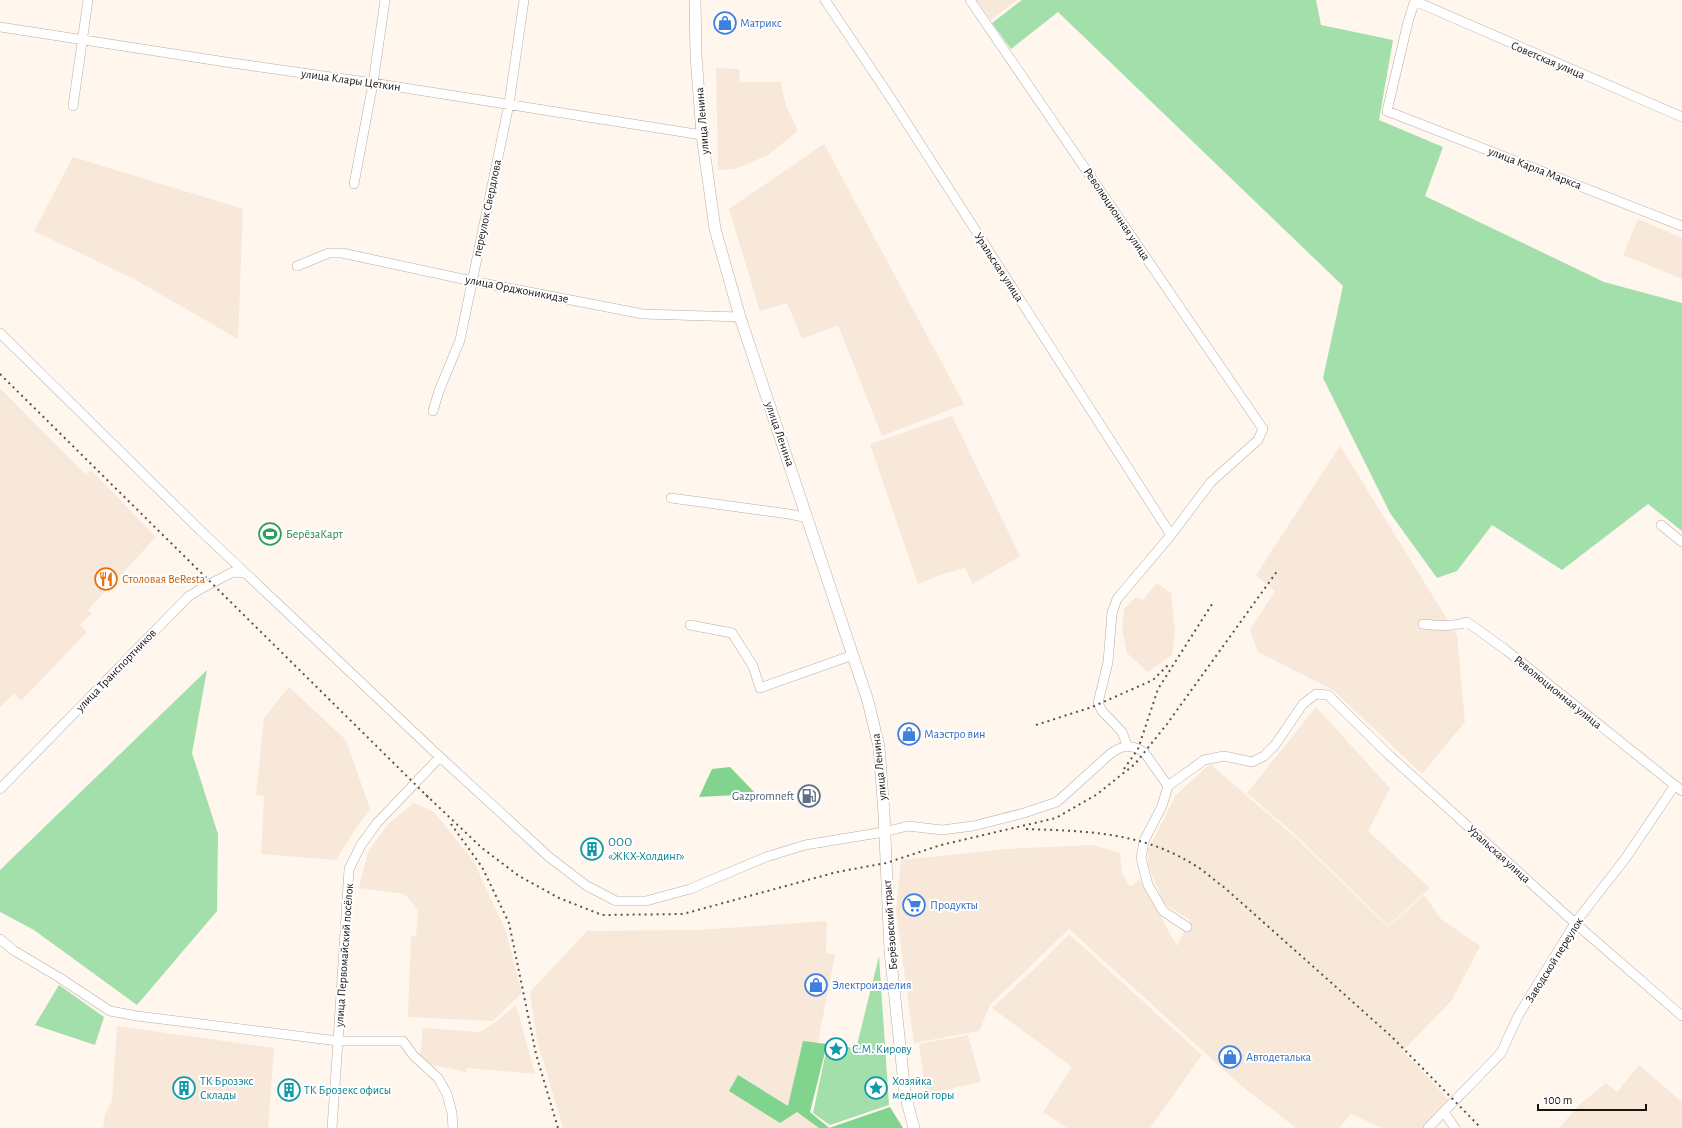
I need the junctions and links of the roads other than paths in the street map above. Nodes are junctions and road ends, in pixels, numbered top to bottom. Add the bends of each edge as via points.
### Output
1 (88, 0) edge
2 (385, 0) edge
3 (524, 0) edge
4 (695, 0) edge
5 (825, 0) edge
6 (970, 0) edge
7 (1415, 0) edge
8 (0, 28) edge
9 (82, 40) junction
10 (373, 83) junction
11 (509, 104) junction
12 (72, 106) dead end
13 (1682, 117) edge
14 (702, 135) junction
15 (354, 184) dead end
16 (1682, 226) edge
17 (297, 266) dead end
18 (472, 281) junction
19 (740, 317) junction
20 (0, 333) edge
21 (433, 411) dead end
22 (671, 498) dead end
23 (808, 518) junction
24 (1661, 526) dead end
25 (1171, 535) junction
26 (1682, 542) edge
27 (245, 573) junction
28 (1423, 624) dead end
29 (690, 625) dead end
30 (853, 656) junction
31 (1127, 745) junction
32 (440, 757) junction
33 (1168, 786) junction
34 (1678, 788) edge
35 (0, 789) edge
36 (884, 832) junction
37 (886, 863) joint
38 (1575, 923) junction
39 (1187, 927) dead end
40 (0, 939) edge
41 (1682, 1016) edge
42 (338, 1042) junction
43 (1444, 1112) junction
44 (332, 1128) edge
45 (453, 1128) edge
46 (914, 1128) edge
47 (1428, 1128) edge
48 (1455, 1128) edge

1 - 9 street
2 - 10 street
3 - 11 street, переулок Свердлова
4 - 14 main road, улица Ленина
5 - 25 street, Уральская улица via 894,103
6 - 25 street, Революционная улица via 1263,429 1258,440 1211,482
7 - 13 street, Советская улица
7 - 16 street, улица Карла Маркса via 1387,111
8 - 9 street, улица Клары Цеткин
9 - 10 street, улица Клары Цеткин
9 - 12 street
10 - 11 street, улица Клары Цеткин
10 - 15 street
11 - 14 street, улица Клары Цеткин
11 - 18 street, переулок Свердлова
14 - 19 main road, улица Ленина via 715,229
17 - 18 street, улица Орджоникидзе via 329,253 342,253
18 - 19 street, улица Орджоникидзе via 643,314
18 - 21 street, переулок Свердлова via 460,340
19 - 23 main road, улица Ленина
20 - 27 street
22 - 23 street
23 - 30 main road, улица Ленина
24 - 26 street
25 - 31 street via 1117,599 1112,613 1108,662 1098,703 1122,732
27 - 32 street
27 - 35 street, улица Транспортников via 233,572 189,596
28 - 34 street, Революционная улица via 1440,626 1467,622 1506,650
29 - 30 street via 732,633 753,666 760,688
30 - 36 main road, улица Ленина via 868,701 879,747
31 - 33 street via 1144,752
31 - 36 street via 1110,754 1057,802 973,826 942,830 908,826
32 - 36 street via 550,857 587,886 616,901 646,901 690,889 766,857 805,845
32 - 42 street, улица Первомайский посёлок via 377,824 361,845 350,869
33 - 38 street, Уральская улица via 1204,760 1224,756 1252,762 1264,756 1275,745 1303,704 1316,694 1328,695 1390,756
33 - 39 street via 1162,806 1144,841 1141,858 1148,885 1163,911
34 - 38 street, Заводской переулок
36 - 37 main road, улица Ленина
37 - 46 main road, Берёзовский тракт via 890,951 905,1094
38 - 41 street, Уральская улица
38 - 43 street, Заводской переулок via 1518,1016 1501,1053
40 - 42 street via 13,950 110,1011
42 - 44 street
42 - 45 street, улица Первомайский посёлок via 403,1041 412,1055 438,1078 447,1094
43 - 47 street, Заводской переулок
43 - 48 street

